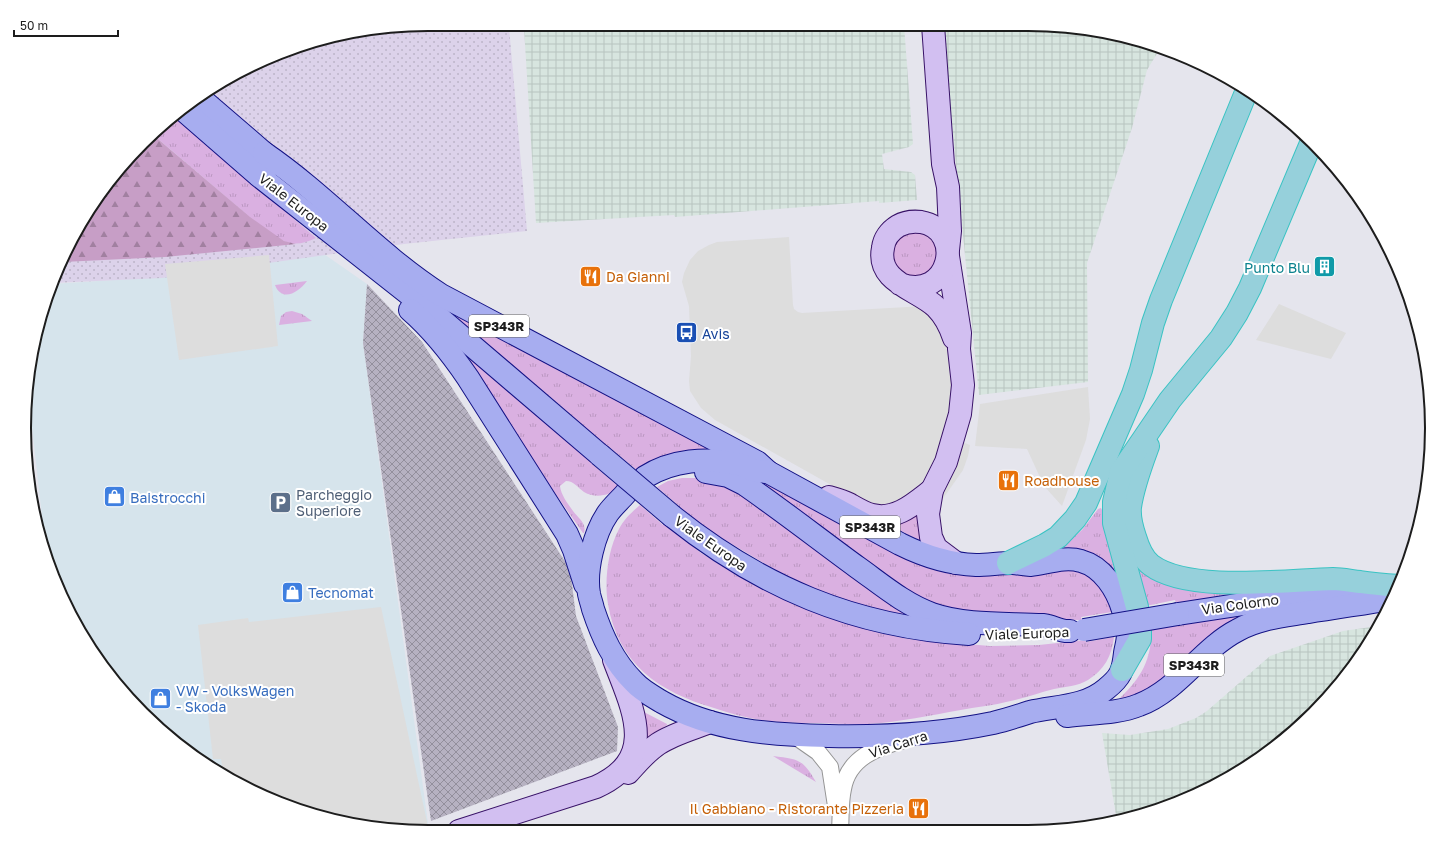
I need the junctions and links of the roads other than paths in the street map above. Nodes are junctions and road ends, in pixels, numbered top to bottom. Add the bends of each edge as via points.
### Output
1 (933, 31) edge
2 (1245, 95) edge
3 (203, 101) edge
4 (186, 113) edge
5 (1309, 147) edge
6 (264, 153) junction
7 (942, 164) junction
8 (258, 175) junction
9 (914, 221) junction
10 (948, 253) junction
11 (900, 284) junction
12 (409, 293) junction
13 (959, 351) junction
14 (1162, 411) junction
15 (768, 472) junction
16 (787, 483) junction
17 (932, 490) junction
18 (626, 493) dead end
19 (956, 563) junction
20 (1008, 563) junction
21 (1392, 586) edge
22 (1392, 588) edge
23 (589, 595) junction
24 (1386, 600) edge
25 (1130, 608) joint
26 (1077, 631) junction
27 (1134, 633) dead end
28 (610, 649) junction
29 (1122, 670) joint
30 (710, 722) junction
31 (994, 723) junction
32 (941, 731) junction
33 (795, 736) junction
34 (478, 825) edge
35 (514, 825) edge
36 (839, 825) edge
37 (840, 825) edge

1 - 7 street
2 - 20 highway via 1161,300 1135,388 1091,493 1075,518 1058,536
3 - 6 main road, Viale Europa
4 - 8 main road, Viale Europa
5 - 14 highway via 1241,307 1221,338
6 - 12 main road, Viale Europa
6 - 15 main road, SP343R via 289,170 400,266 441,295 757,462
7 - 9 street via 936,205 926,216
7 - 10 street via 948,186
8 - 12 main road, Viale Europa
8 - 23 main road via 417,316 454,357 567,534
9 - 10 street via 924,222 938,231 945,240
9 - 11 street via 894,229 883,248 884,267
10 - 11 street via 944,271 932,283 917,288
10 - 13 street via 960,332
11 - 13 street via 939,310 949,324
12 - 26 main road, Viale Europa, bridge via 672,516 723,554 762,576 811,599 868,618 910,628 951,633 1017,635
13 - 17 street via 963,385 960,414 946,462
14 - 21 highway via 1139,469 1130,508 1137,543 1151,565 1166,573 1197,580 1272,582 1335,579
14 - 25 highway via 1121,472 1115,492 1113,512
15 - 16 main road, SP343R
15 - 26 main road, SP343R via 732,463 689,462 668,466 648,480 699,472 728,476 748,487 901,599 921,610 966,621 1045,625 1062,631
16 - 17 street via 847,503 872,515 885,516 901,512
16 - 19 main road, SP343R via 905,546 928,556
17 - 19 street via 928,514 931,537 936,548
18 - 23 main road via 608,513 596,537 590,564
19 - 20 main road, SP343R
20 - 25 main road, SP343R via 1030,565 1067,560 1082,561 1104,575
22 - 26 main road, Via Colorno, bridge via 1326,593
23 - 28 main road via 599,627
24 - 31 main road, SP343R via 1259,621 1224,639 1161,694 1133,708
27 - 29 highway via 1140,639
28 - 30 main road, SP343R via 634,683 682,712
28 - 34 street via 635,720 635,744 624,767 612,779 596,787
29 - 31 main road, SP343R via 1107,689 1089,699
30 - 33 main road, SP343R via 743,730
30 - 35 street via 657,745 616,786 602,795
31 - 32 main road, SP343R
32 - 33 main road, SP343R via 860,737
32 - 37 street, Via Carra via 902,740 863,756 851,769 843,788
33 - 36 street, Via Carra via 818,752 830,767

